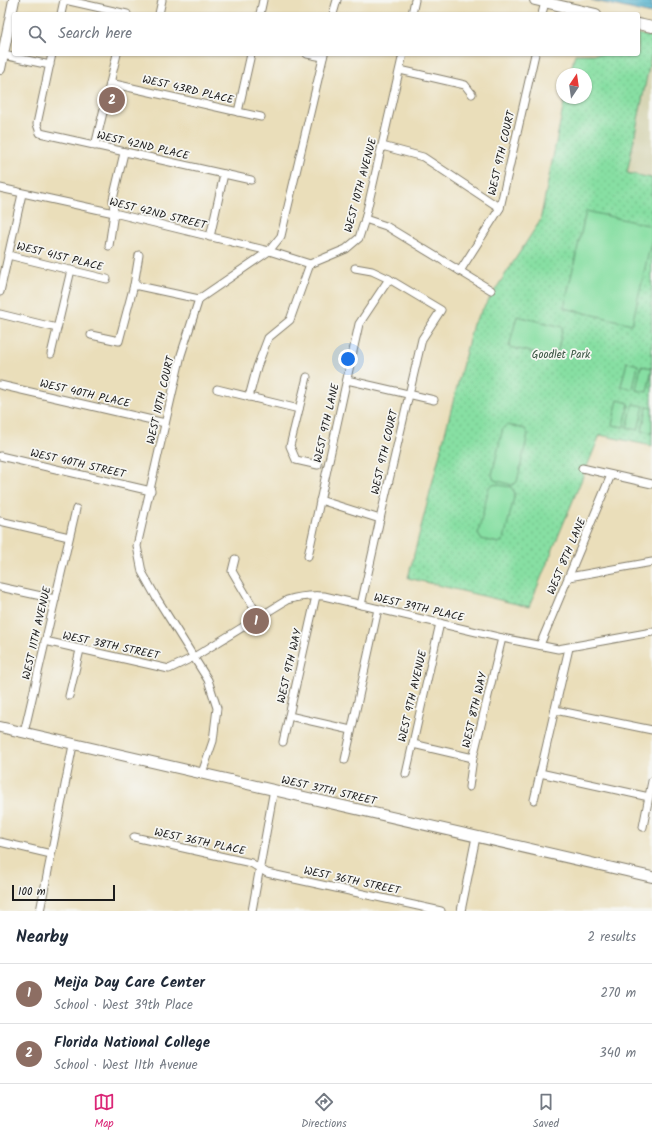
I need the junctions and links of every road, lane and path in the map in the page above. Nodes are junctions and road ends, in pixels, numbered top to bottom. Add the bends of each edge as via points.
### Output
1 (14, 0) edge
2 (65, 0) edge
3 (162, 0) edge
4 (263, 0) edge
5 (337, 0) edge
6 (415, 0) edge
7 (540, 1) edge
8 (62, 12) edge
9 (117, 12) edge
10 (159, 12) edge
11 (260, 12) edge
12 (334, 12) edge
13 (412, 12) edge
14 (542, 12) edge
15 (587, 12) edge
16 (640, 24) edge
17 (652, 27) edge
18 (3, 55) junction
19 (52, 56) edge
20 (117, 56) edge
21 (251, 56) edge
22 (323, 56) edge
23 (403, 56) edge
24 (535, 56) edge
25 (50, 65) junction
26 (0, 69) edge
27 (400, 70) junction
28 (110, 83) junction
29 (472, 94) dead end
30 (238, 112) junction
31 (261, 117) dead end
32 (95, 146) junction
33 (382, 146) junction
34 (124, 152) junction
35 (224, 174) junction
36 (251, 180) dead end
37 (0, 188) edge
38 (22, 194) junction
39 (500, 208) junction
40 (114, 213) junction
41 (365, 219) junction
42 (210, 237) junction
43 (109, 246) dead end
44 (268, 250) junction
45 (8, 255) junction
46 (139, 255) dead end
47 (310, 264) junction
48 (355, 268) dead end
49 (71, 270) junction
50 (460, 271) junction
51 (107, 279) dead end
52 (389, 279) junction
53 (134, 285) junction
54 (490, 290) dead end
55 (0, 292) edge
56 (199, 299) junction
57 (0, 314) edge
58 (57, 328) junction
59 (91, 335) dead end
60 (51, 354) dead end
61 (307, 377) dead end
62 (347, 380) junction
63 (0, 385) edge
64 (217, 389) dead end
65 (409, 395) junction
66 (250, 397) junction
67 (434, 400) dead end
68 (299, 408) junction
69 (165, 423) junction
70 (0, 456) edge
71 (318, 465) dead end
72 (582, 468) dead end
73 (611, 475) junction
74 (652, 484) edge
75 (150, 491) junction
76 (320, 500) junction
77 (76, 509) dead end
78 (380, 518) junction
79 (0, 522) edge
80 (69, 537) junction
81 (308, 556) dead end
82 (235, 559) dead end
83 (652, 562) edge
84 (569, 577) junction
85 (0, 587) edge
86 (316, 596) junction
87 (55, 599) junction
88 (361, 605) junction
89 (378, 609) junction
90 (259, 617) junction
91 (440, 624) junction
92 (652, 632) edge
93 (502, 638) junction
94 (45, 641) junction
95 (540, 645) junction
96 (569, 648) junction
97 (80, 650) junction
98 (194, 657) junction
99 (69, 696) dead end
100 (556, 710) junction
101 (289, 716) junction
102 (0, 727) edge
103 (351, 730) junction
104 (652, 730) edge
105 (24, 733) junction
106 (283, 742) dead end
107 (73, 744) junction
108 (413, 744) junction
109 (473, 758) junction
110 (345, 760) dead end
111 (202, 773) junction
112 (540, 773) junction
113 (406, 774) dead end
114 (652, 782) edge
115 (469, 787) dead end
116 (274, 789) junction
117 (649, 797) junction
118 (534, 800) dead end
119 (643, 827) dead end
120 (134, 837) dead end
121 (476, 837) junction
122 (0, 842) edge
123 (51, 854) junction
124 (260, 869) junction
125 (652, 877) edge
126 (40, 911) edge
127 (252, 911) edge
128 (441, 911) edge
129 (461, 911) edge

1 - 18 street
2 - 8 street
2 - 9 street
3 - 10 street
4 - 11 street
5 - 12 street
6 - 13 street
7 - 14 street
7 - 15 street
16 - 17 street
18 - 25 street
18 - 26 street
19 - 25 street
20 - 28 street
21 - 30 street
22 - 44 street via 281,236
23 - 27 street, WEST 10TH AVENUE
24 - 39 street, WEST 9TH COURT
25 - 32 street, WEST 42ND PLACE via 36,124 40,133
27 - 29 street via 465,85
27 - 33 street, WEST 10TH AVENUE
28 - 30 street, WEST 43RD PLACE
28 - 32 street
30 - 31 street, WEST 43RD PLACE
32 - 34 street, WEST 42ND PLACE
33 - 39 street via 423,157
33 - 41 street, WEST 10TH AVENUE
34 - 35 street, WEST 42ND PLACE
34 - 40 street via 113,199
35 - 36 street, WEST 42ND PLACE
35 - 42 street
37 - 38 street, WEST 42ND STREET
38 - 40 street, WEST 42ND STREET
38 - 45 street
39 - 50 street, WEST 9TH COURT
40 - 42 street, WEST 42ND STREET
40 - 43 street
41 - 47 street, WEST 10TH AVENUE via 358,238 346,249
41 - 50 street via 386,226
42 - 44 street, WEST 42ND STREET
44 - 47 street, WEST 42ND STREET
44 - 56 street
45 - 49 street, WEST 41ST PLACE
45 - 55 street
46 - 53 street
47 - 66 street via 290,320 268,338 257,367
48 - 52 street via 372,271
49 - 51 street, WEST 41ST PLACE
49 - 58 street
50 - 54 street
52 - 62 street, WEST 9TH LANE via 359,324
52 - 65 street, WEST 9TH COURT via 442,310 422,339
53 - 56 street
53 - 59 street via 119,341
56 - 69 street, WEST 10TH COURT via 181,355
57 - 58 street
58 - 60 street
61 - 68 street
62 - 65 street
62 - 76 street, WEST 9TH LANE
63 - 69 street, WEST 40TH PLACE
64 - 66 street
65 - 67 street
65 - 78 street, WEST 9TH COURT
66 - 68 street
68 - 71 street via 290,446 296,460
69 - 75 street, WEST 10TH COURT
70 - 75 street, WEST 40TH STREET
72 - 73 street
73 - 74 street
73 - 84 street, WEST 8TH LANE
75 - 98 street, WEST 10TH COURT via 137,546 142,572
76 - 78 street
76 - 81 street, WEST 9TH LANE
77 - 80 street, WEST 11TH AVENUE
78 - 88 street, WEST 9TH COURT
79 - 80 street
80 - 87 street, WEST 11TH AVENUE
82 - 90 street via 232,571
83 - 84 street
84 - 95 street, WEST 8TH LANE
85 - 87 street
86 - 88 street, WEST 39TH PLACE
86 - 90 street, WEST 39TH PLACE via 301,596 287,600
86 - 101 street, WEST 9TH WAY
87 - 94 street, WEST 11TH AVENUE
88 - 89 street, WEST 39TH PLACE
89 - 91 street, WEST 39TH PLACE
89 - 103 street
90 - 98 street, WEST 39TH PLACE
91 - 93 street, WEST 39TH PLACE
91 - 108 street, WEST 9TH AVENUE
92 - 96 street, WEST 39TH PLACE
93 - 95 street, WEST 39TH PLACE
93 - 109 street, WEST 8TH WAY
94 - 97 street, WEST 38TH STREET
94 - 105 street, WEST 11TH AVENUE
95 - 96 street, WEST 39TH PLACE via 558,649
96 - 100 street
97 - 98 street, WEST 38TH STREET via 169,668
97 - 99 street
98 - 111 street, WEST 10TH COURT via 208,680 217,708 213,741
100 - 104 street
100 - 112 street
101 - 103 street
101 - 106 street, WEST 9TH WAY
102 - 105 street, WEST 37TH STREET
103 - 110 street
105 - 107 street, WEST 37TH STREET
107 - 111 street, WEST 37TH STREET
107 - 123 street
108 - 109 street
108 - 113 street, WEST 9TH AVENUE
109 - 115 street, WEST 8TH WAY
111 - 116 street, WEST 37TH STREET
112 - 117 street
112 - 118 street
114 - 117 street
116 - 121 street, WEST 37TH STREET
116 - 124 street
117 - 119 street
120 - 124 street, WEST 36TH PLACE via 251,863
121 - 125 street, WEST 37TH STREET
121 - 129 street
122 - 123 street
123 - 126 street
124 - 127 street
124 - 128 street, WEST 36TH STREET via 266,873

